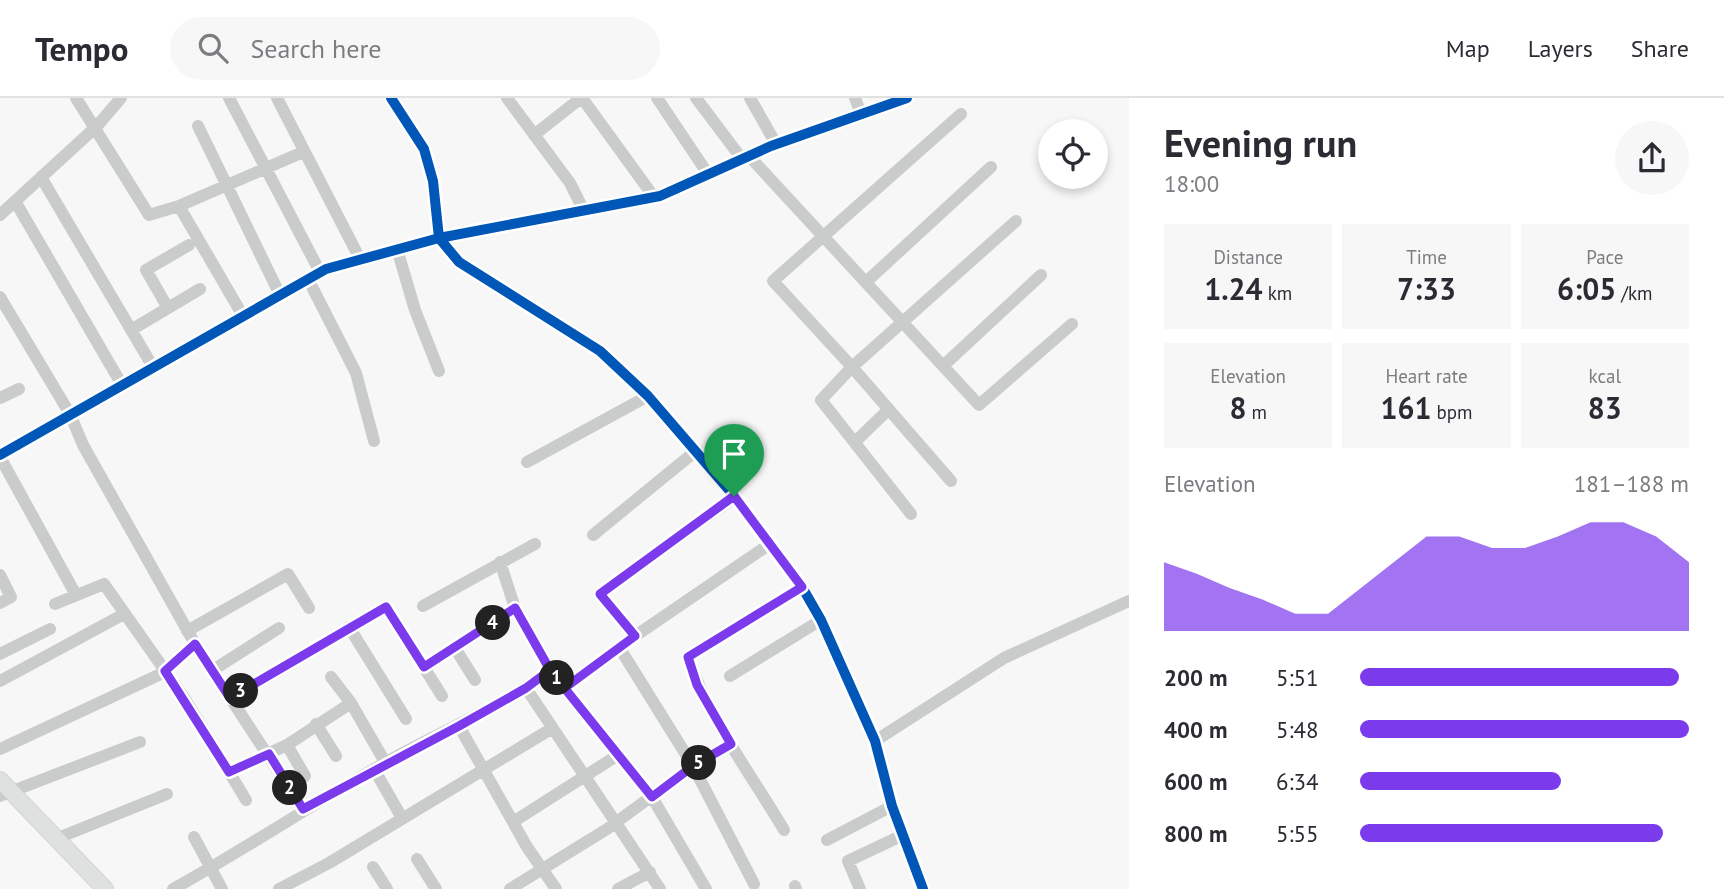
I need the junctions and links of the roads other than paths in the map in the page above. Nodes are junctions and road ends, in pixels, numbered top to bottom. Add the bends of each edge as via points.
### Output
1 (76, 98) edge
2 (121, 98) edge
3 (229, 98) edge
4 (276, 98) edge
5 (391, 98) edge
6 (506, 98) edge
7 (582, 98) edge
8 (657, 98) edge
9 (696, 98) edge
10 (750, 98) edge
11 (855, 98) edge
12 (907, 98) edge
13 (861, 114) junction
14 (961, 114) dead end
15 (97, 126) junction
16 (198, 126) dead end
17 (534, 135) junction
18 (776, 144) junction
19 (303, 152) junction
20 (746, 157) junction
21 (990, 167) dead end
22 (266, 169) junction
23 (708, 174) junction
24 (41, 177) junction
25 (228, 185) junction
26 (654, 197) junction
27 (15, 201) junction
28 (179, 206) junction
29 (584, 211) junction
30 (0, 215) edge
31 (1016, 221) dead end
32 (824, 237) junction
33 (439, 238) junction
34 (189, 245) dead end
35 (397, 249) junction
36 (359, 259) junction
37 (1041, 275) dead end
38 (314, 276) junction
39 (866, 282) junction
40 (200, 289) dead end
41 (280, 295) junction
42 (0, 297) edge
43 (168, 308) junction
44 (243, 316) junction
45 (903, 322) junction
46 (1072, 324) dead end
47 (131, 330) junction
48 (943, 366) junction
49 (153, 367) junction
50 (852, 367) junction
51 (439, 371) dead end
52 (122, 384) junction
53 (19, 389) dead end
54 (648, 396) junction
55 (0, 398) edge
56 (889, 409) junction
57 (70, 414) junction
58 (374, 441) dead end
59 (856, 441) junction
60 (697, 450) junction
61 (0, 456) edge
62 (527, 463) dead end
63 (951, 481) dead end
64 (734, 496) junction
65 (911, 514) dead end
66 (593, 534) dead end
67 (535, 544) dead end
68 (770, 544) junction
69 (500, 562) junction
70 (0, 575) edge
71 (802, 587) junction
72 (76, 595) junction
73 (1129, 601) edge
74 (0, 603) edge
75 (55, 604) dead end
76 (423, 606) dead end
77 (309, 608) dead end
78 (515, 608) junction
79 (124, 614) junction
80 (821, 620) junction
81 (349, 627) junction
82 (279, 628) dead end
83 (51, 629) dead end
84 (187, 631) junction
85 (635, 636) junction
86 (195, 644) junction
87 (619, 647) junction
88 (455, 648) junction
89 (0, 654) edge
90 (424, 667) junction
91 (213, 670) junction
92 (550, 670) junction
93 (165, 671) junction
94 (331, 677) dead end
95 (730, 677) dead end
96 (475, 680) dead end
97 (0, 681) edge
98 (566, 687) junction
99 (526, 688) junction
100 (442, 696) dead end
101 (230, 698) junction
102 (351, 703) junction
103 (406, 719) dead end
104 (316, 724) junction
105 (459, 726) junction
106 (551, 729) junction
107 (875, 741) junction
108 (140, 742) dead end
109 (731, 744) junction
110 (287, 745) junction
111 (0, 749) edge
112 (269, 754) junction
113 (618, 755) junction
114 (336, 756) dead end
115 (379, 766) junction
116 (693, 766) junction
117 (484, 770) junction
118 (229, 772) junction
119 (305, 776) dead end
120 (584, 778) junction
121 (4, 789) edge
122 (167, 794) dead end
123 (652, 797) junction
124 (246, 800) dead end
125 (892, 806) junction
126 (303, 809) junction
127 (402, 818) junction
128 (513, 821) junction
129 (614, 822) junction
130 (784, 830) dead end
131 (903, 835) junction
132 (194, 837) dead end
133 (58, 838) junction
134 (827, 840) dead end
135 (417, 859) dead end
136 (210, 867) junction
137 (373, 867) dead end
138 (542, 870) junction
139 (650, 872) junction
140 (298, 884) edge
141 (754, 884) dead end
142 (105, 889) edge
143 (173, 889) edge
144 (222, 889) edge
145 (279, 889) edge
146 (387, 889) edge
147 (436, 889) edge
148 (510, 889) edge
149 (556, 889) edge
150 (618, 889) edge
151 (660, 889) edge
152 (706, 889) edge
153 (860, 889) edge
154 (923, 889) edge

1 - 15 street
2 - 15 street
3 - 22 street
4 - 19 street
5 - 33 street via 424,149 433,181
6 - 17 street
7 - 17 street
7 - 26 street
8 - 23 street
9 - 20 street
10 - 18 street
11 - 13 street
12 - 13 street
13 - 18 street
14 - 32 street
15 - 24 street
15 - 28 street via 149,215
16 - 25 street
17 - 29 street via 570,183
18 - 20 street
19 - 22 street
19 - 36 street
20 - 23 street
20 - 32 street
21 - 39 street
22 - 25 street
22 - 38 street
23 - 26 street
24 - 27 street
24 - 47 street
25 - 28 street
25 - 41 street
26 - 29 street
27 - 30 street
27 - 52 street
28 - 44 street
29 - 33 street
31 - 45 street
32 - 39 street
32 - 50 street via 773,281
33 - 35 street
33 - 54 street via 459,262 600,351
34 - 43 street via 146,270
35 - 36 street
35 - 51 street
36 - 38 street
37 - 48 street
38 - 41 street
38 - 58 street via 356,373
39 - 45 street
40 - 43 street
41 - 44 street
42 - 57 street
43 - 47 street
44 - 49 street
45 - 48 street
45 - 50 street
46 - 48 street via 979,405
47 - 49 street
49 - 52 street
50 - 56 street
50 - 59 street via 821,400
52 - 57 street
53 - 55 street
54 - 60 street
54 - 62 street
56 - 59 street
56 - 63 street
57 - 61 street
57 - 84 street
59 - 65 street
60 - 64 street
60 - 66 street
61 - 72 street
64 - 68 street
64 - 85 street via 600,594
67 - 69 street
68 - 71 street
68 - 85 street
69 - 76 street
69 - 78 street
70 - 74 street via 11,597
71 - 80 street
71 - 109 street via 688,657 697,685
72 - 75 street
72 - 79 street via 104,584
73 - 107 street via 1004,658
77 - 84 street via 288,575
78 - 88 street
78 - 92 street
79 - 93 street
79 - 97 street
80 - 95 street
80 - 107 street
81 - 90 street via 386,607
81 - 101 street
81 - 103 street
82 - 91 street
83 - 89 street
84 - 86 street
85 - 87 street
86 - 91 street
86 - 93 street
87 - 98 street
87 - 116 street
88 - 90 street
88 - 96 street
90 - 100 street
91 - 101 street
92 - 98 street
92 - 99 street
93 - 111 street
93 - 118 street
94 - 102 street
98 - 113 street
99 - 105 street
99 - 106 street
101 - 112 street
102 - 104 street
102 - 115 street
104 - 110 street
104 - 114 street
105 - 115 street
105 - 117 street
106 - 117 street
106 - 120 street
107 - 125 street
108 - 121 street
109 - 116 street
109 - 130 street
110 - 112 street
110 - 119 street
112 - 118 street
112 - 126 street
113 - 120 street
113 - 123 street
115 - 126 street
115 - 127 street
116 - 123 street
116 - 141 street
117 - 127 street
117 - 128 street
118 - 124 street
120 - 128 street
120 - 129 street
121 - 133 main road
122 - 133 street
123 - 129 street
123 - 152 street
125 - 131 street
125 - 134 street
126 - 136 street
127 - 140 street
128 - 138 street
129 - 138 street
129 - 139 street
131 - 153 street via 848,861
131 - 154 street
132 - 136 street
133 - 142 main road
135 - 147 street
136 - 143 street
136 - 144 street
137 - 146 street
138 - 148 street
138 - 149 street
139 - 150 street
139 - 151 street
140 - 145 street

